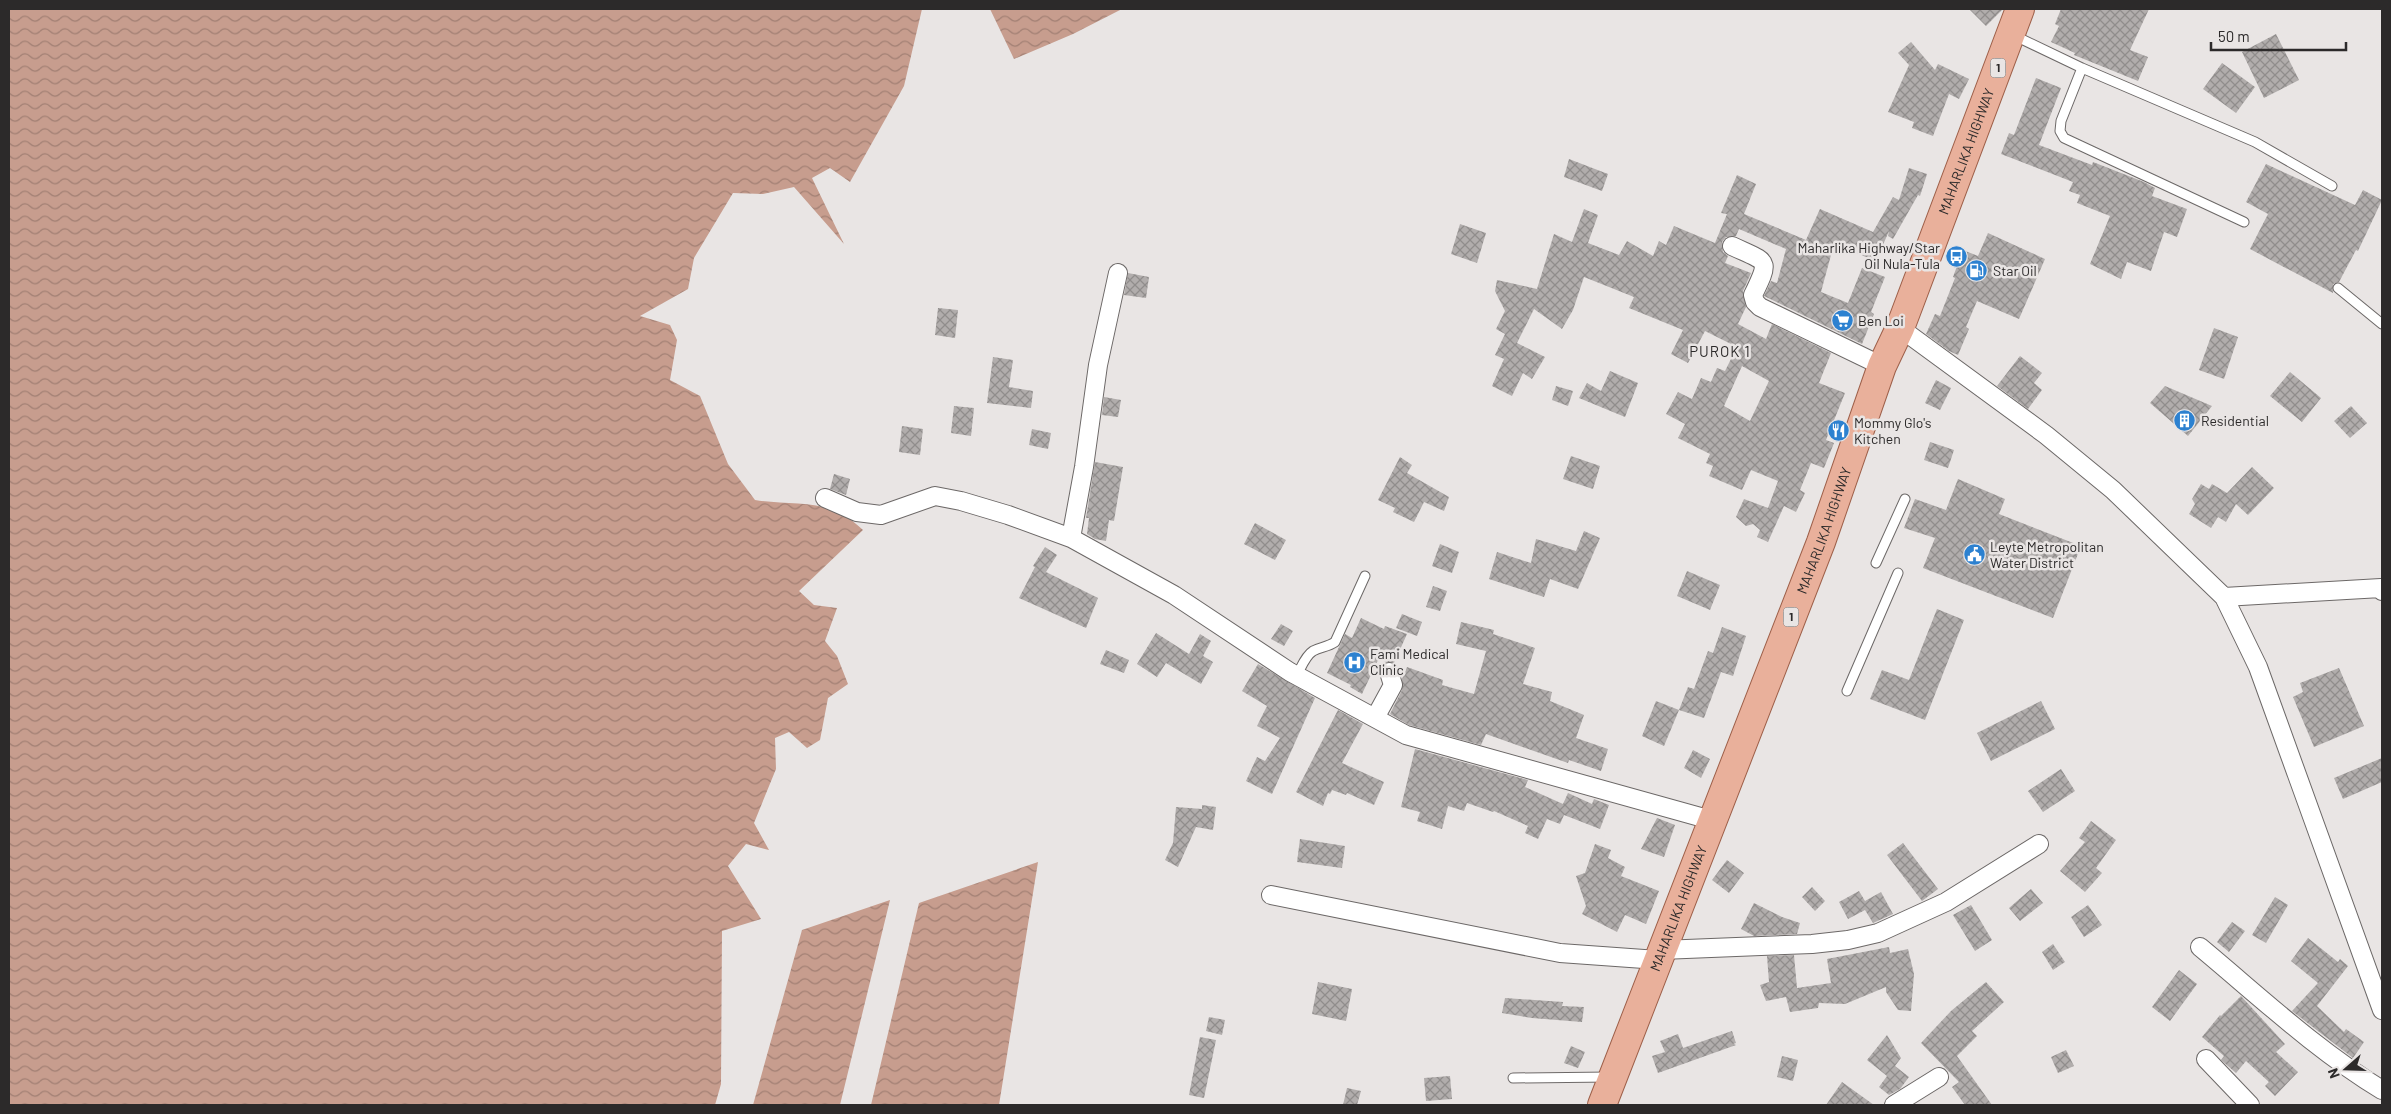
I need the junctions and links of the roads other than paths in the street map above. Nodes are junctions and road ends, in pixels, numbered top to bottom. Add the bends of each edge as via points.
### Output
1 (2016, 16) edge
2 (2082, 68) junction
3 (2332, 186) dead end
4 (2244, 222) dead end
5 (1732, 246) dead end
6 (1118, 273) dead end
7 (2338, 288) dead end
8 (2382, 324) edge
9 (1900, 328) junction
10 (1882, 366) junction
11 (825, 498) dead end
12 (1905, 499) dead end
13 (1071, 538) junction
14 (1876, 564) dead end
15 (1898, 573) dead end
16 (1365, 576) dead end
17 (2382, 589) edge
18 (2224, 597) junction
19 (1389, 672) dead end
20 (1297, 676) junction
21 (1847, 691) dead end
22 (1375, 718) junction
23 (1711, 820) junction
24 (2039, 844) dead end
25 (1272, 895) dead end
26 (2200, 947) dead end
27 (1660, 955) junction
28 (2361, 955) junction
29 (2382, 971) edge
30 (2382, 1010) edge
31 (2206, 1060) dead end
32 (1613, 1076) junction
33 (1939, 1077) dead end
34 (1513, 1078) dead end
35 (2382, 1090) edge
36 (1602, 1105) edge
37 (1894, 1105) edge
38 (2250, 1105) edge

1 - 2 lane
1 - 9 main road, MAHARLIKA HIGHWAY / 1
2 - 3 lane via 2255,142
2 - 4 lane via 2060,121 2064,138
5 - 10 street via 1764,264 1765,270 1753,295 1760,307
6 - 13 street via 1098,365
7 - 8 lane
9 - 10 main road, MAHARLIKA HIGHWAY / 1
9 - 18 street via 2046,435 2113,490
10 - 23 main road, MAHARLIKA HIGHWAY / 1 via 1820,542
11 - 13 street via 857,512 881,515 935,496 961,500
12 - 14 lane
13 - 20 street via 1174,595
15 - 21 lane
16 - 20 lane via 1335,642 1308,656
17 - 18 street
18 - 28 street via 2258,667
19 - 22 street via 1393,685
20 - 22 street
22 - 23 street via 1406,734
23 - 27 main road, MAHARLIKA HIGHWAY / 1
24 - 27 street via 1946,902 1878,933 1812,944
25 - 27 street via 1560,954
26 - 35 street via 2349,1070
27 - 32 main road, MAHARLIKA HIGHWAY / 1
28 - 29 street
28 - 30 street
31 - 38 street
32 - 34 lane
32 - 36 main road, MAHARLIKA HIGHWAY / 1
33 - 37 street

